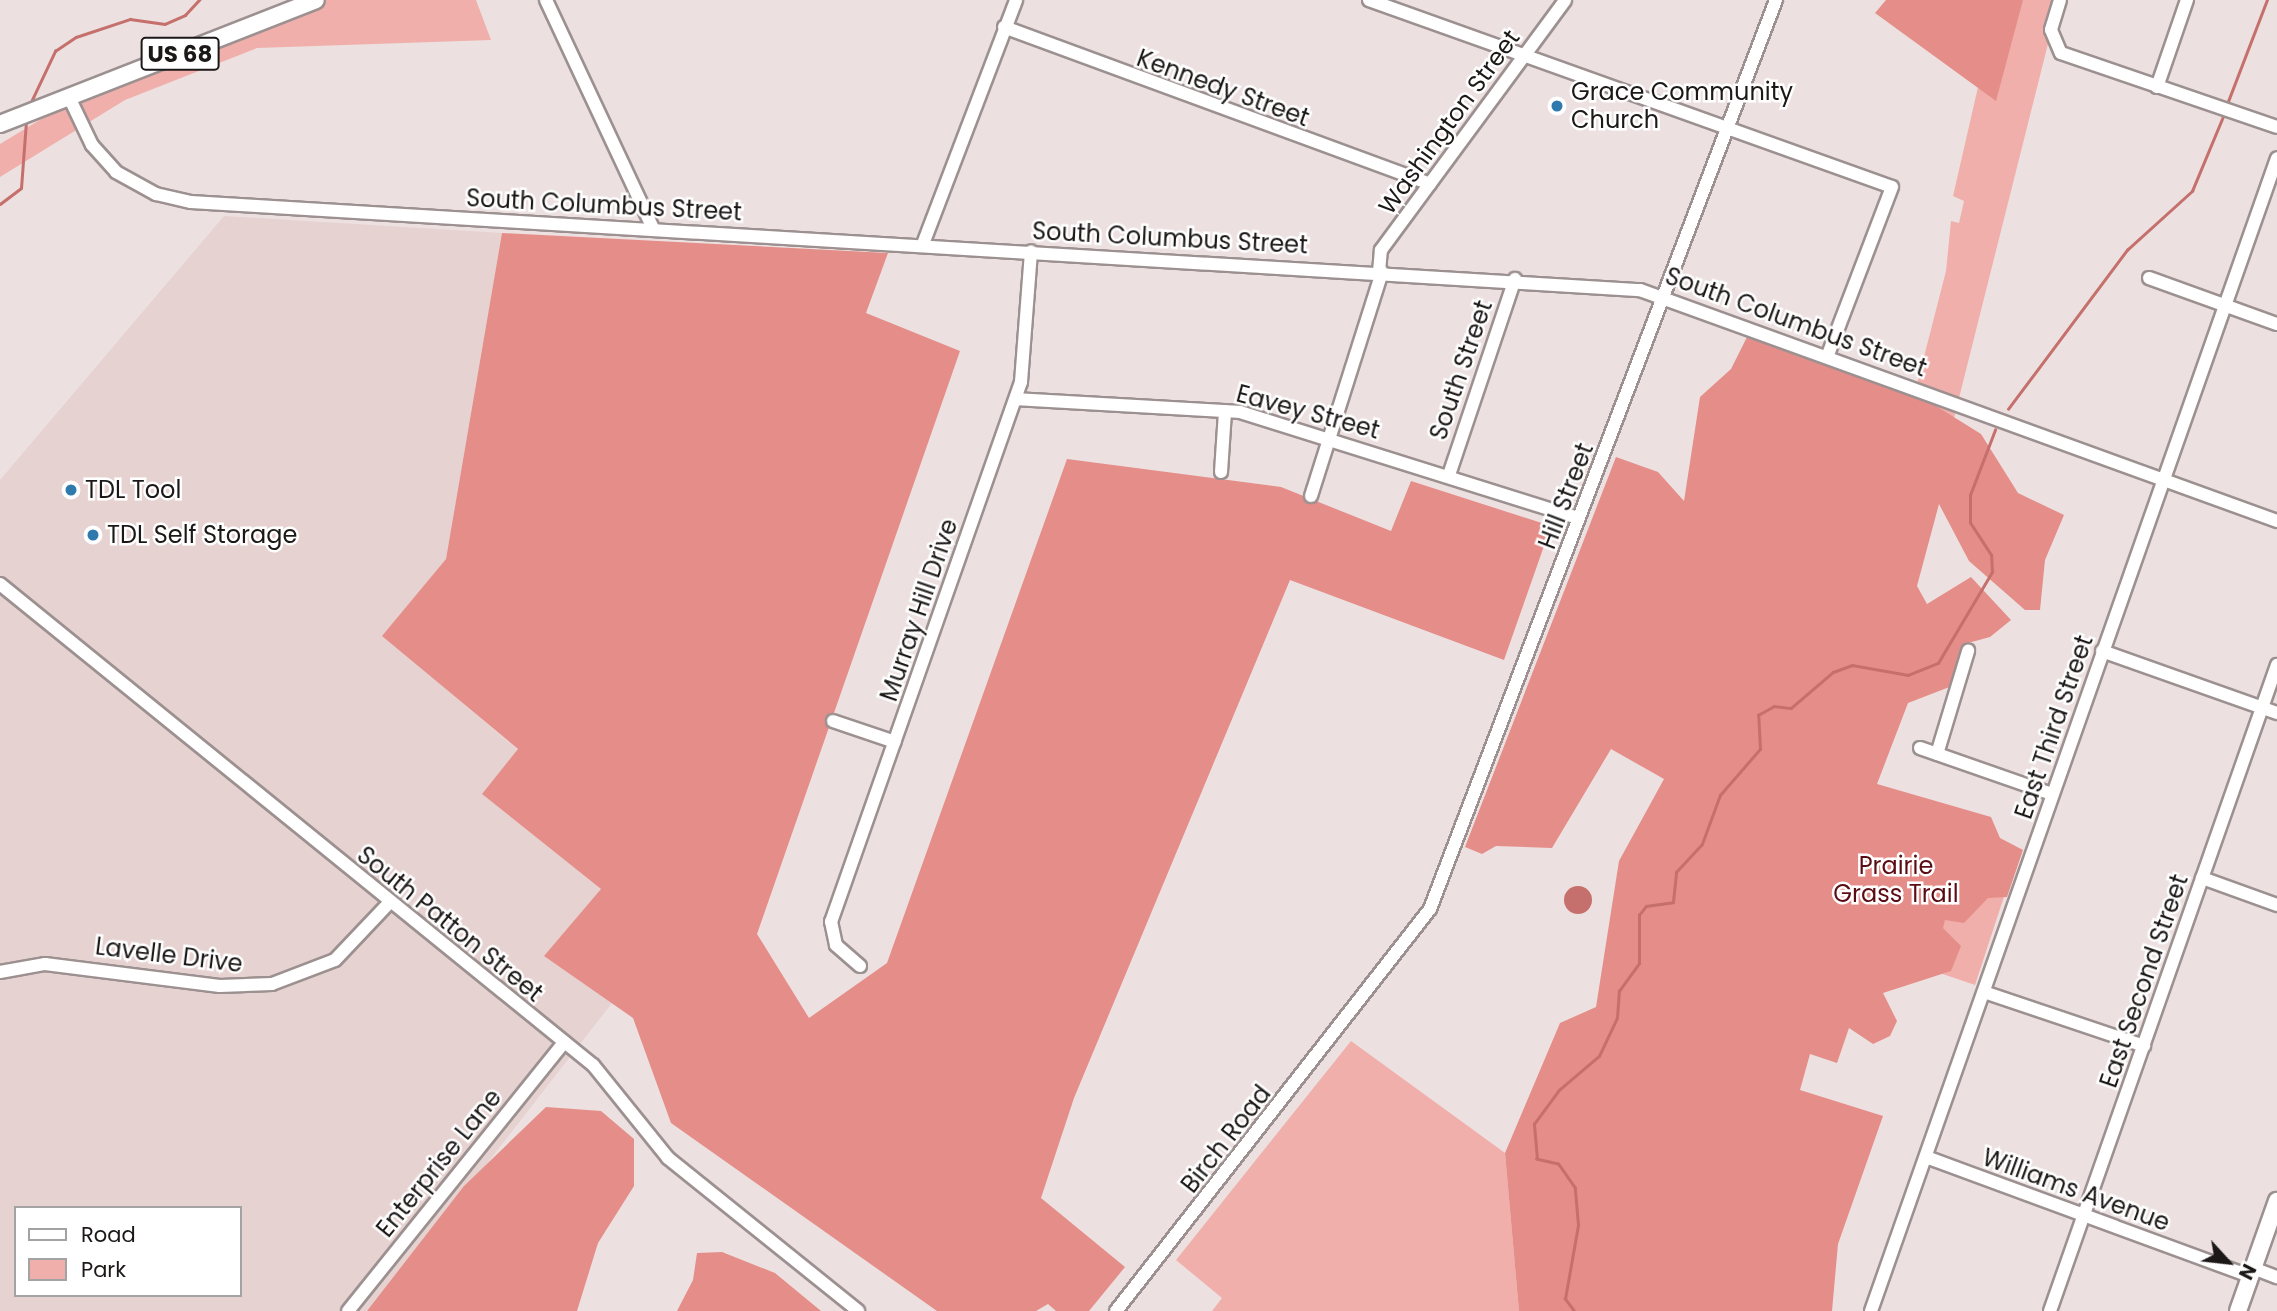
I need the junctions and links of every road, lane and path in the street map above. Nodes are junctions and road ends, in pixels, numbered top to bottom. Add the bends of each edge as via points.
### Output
1 (316, 0) edge
2 (546, 0) edge
3 (1016, 0) edge
4 (1369, 0) edge
5 (1564, 0) edge
6 (1776, 0) edge
7 (2060, 0) edge
8 (2187, 0) edge
9 (1004, 27) junction
10 (1523, 55) junction
11 (2157, 87) junction
12 (69, 97) junction
13 (7, 121) edge
14 (2277, 127) edge
15 (1727, 128) junction
16 (2277, 158) edge
17 (1430, 184) junction
18 (653, 228) junction
19 (923, 244) junction
20 (1031, 251) junction
21 (1381, 272) junction
22 (2149, 278) dead end
23 (1515, 279) junction
24 (1664, 295) junction
25 (2225, 305) junction
26 (2277, 324) edge
27 (1828, 355) junction
28 (1016, 399) junction
29 (1225, 411) junction
30 (1327, 440) junction
31 (1221, 472) dead end
32 (1449, 475) junction
33 (2163, 479) junction
34 (1311, 495) dead end
35 (1579, 518) junction
36 (2277, 522) edge
37 (0, 584) edge
38 (2102, 650) junction
39 (1968, 651) dead end
40 (2277, 665) edge
41 (2262, 708) junction
42 (2277, 713) edge
43 (833, 721) dead end
44 (895, 742) junction
45 (1920, 748) dead end
46 (1937, 754) junction
47 (2052, 794) junction
48 (2202, 878) junction
49 (389, 903) junction
50 (2277, 905) edge
51 (860, 966) dead end
52 (0, 972) edge
53 (1984, 992) junction
54 (1368, 993) joint
55 (564, 1042) junction
56 (2144, 1046) junction
57 (1926, 1157) junction
58 (2277, 1201) edge
59 (2083, 1216) junction
60 (2252, 1272) junction
61 (2277, 1277) edge
62 (348, 1311) edge
63 (858, 1311) edge
64 (1116, 1311) edge
65 (1871, 1311) edge
66 (2050, 1311) edge
67 (2238, 1311) edge

1 - 12 main road, US 68
2 - 18 street
3 - 9 street
4 - 10 street
5 - 10 street, Washington Street
6 - 15 street, Hill Street
7 - 11 street via 2051,30 2059,51
8 - 11 street
9 - 17 street, Kennedy Street
9 - 19 street
10 - 15 street
10 - 17 street, Washington Street
11 - 14 street
12 - 13 main road, US 68
12 - 18 street, South Columbus Street via 99,154 156,194 191,202
15 - 24 street, Hill Street
15 - 27 street via 1892,187
16 - 25 street, East Third Street
17 - 21 street, Washington Street via 1381,250
18 - 19 street, South Columbus Street
19 - 20 street, South Columbus Street
20 - 21 street, South Columbus Street
20 - 28 street, Murray Hill Drive
21 - 23 street, South Columbus Street
21 - 30 street, Washington Street
22 - 25 street
23 - 24 street, South Columbus Street
23 - 32 street, South Street
24 - 27 street, South Columbus Street
24 - 35 street, Hill Street
25 - 26 street
25 - 33 street, East Third Street
27 - 33 street, South Columbus Street
28 - 29 street, Eavey Street
28 - 44 street, Murray Hill Drive
29 - 30 street, Eavey Street via 1259,417
29 - 31 street
30 - 32 street, Eavey Street
30 - 34 street, Washington Street
32 - 35 street, Eavey Street
33 - 36 street, South Columbus Street
33 - 38 street, East Third Street
35 - 54 street, Hill Street via 1436,896
37 - 49 street, South Patton Street
38 - 41 street
38 - 47 street, East Third Street
39 - 46 street
40 - 41 street, East Second Street
41 - 42 street
41 - 48 street, East Second Street
43 - 44 street
44 - 51 street, Murray Hill Drive via 831,922 836,945
45 - 46 street
46 - 47 street
47 - 53 street, East Third Street
48 - 50 street
48 - 56 street, East Second Street
49 - 52 street, Lavelle Drive via 335,960 272,984 220,986 45,964
49 - 55 street, South Patton Street
53 - 56 street
53 - 57 street, East Third Street
54 - 64 street, Birch Road
55 - 62 street, Enterprise Lane
55 - 63 street, South Patton Street via 611,1082 668,1158
56 - 59 street, East Second Street
57 - 59 street, Williams Avenue
57 - 65 street, East Third Street
58 - 60 main road
59 - 60 street, Williams Avenue
59 - 66 street, East Second Street
60 - 61 street, Williams Avenue
60 - 67 main road

